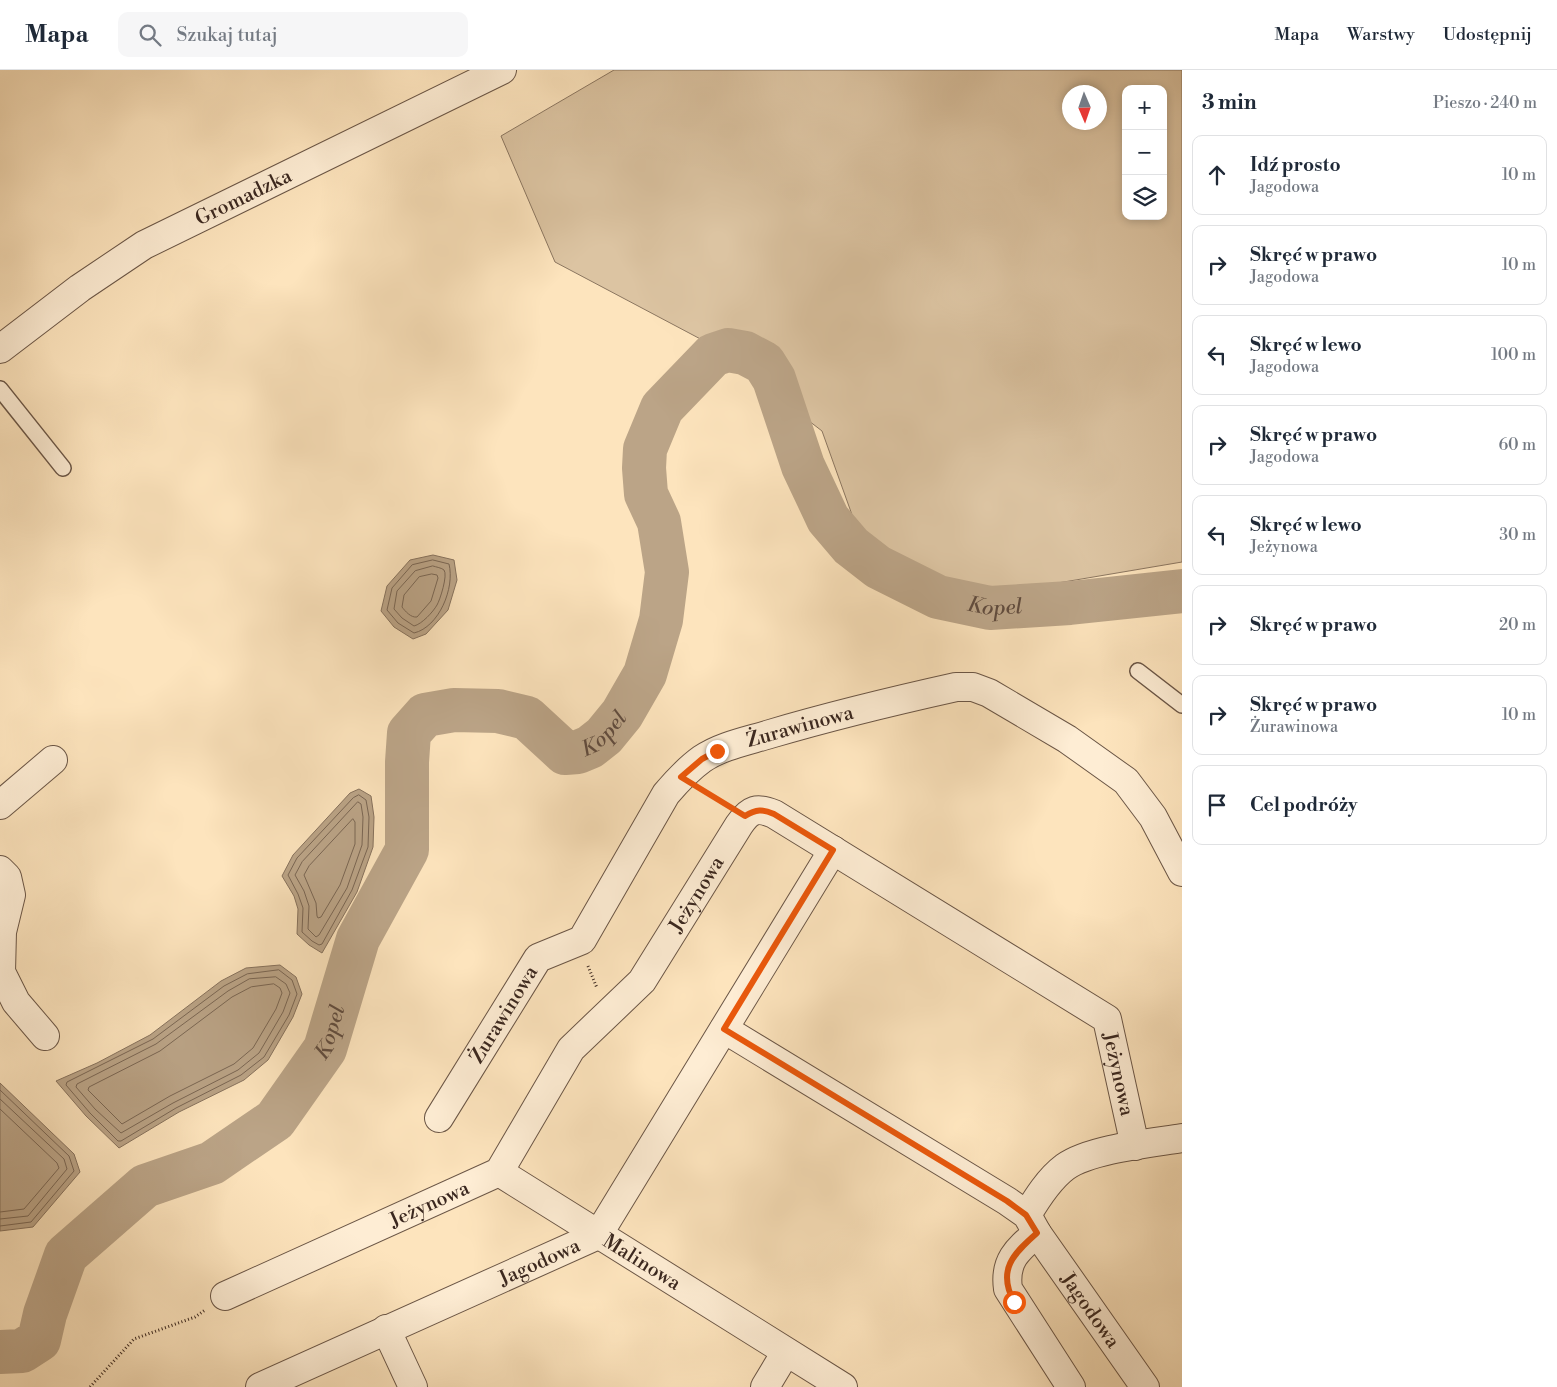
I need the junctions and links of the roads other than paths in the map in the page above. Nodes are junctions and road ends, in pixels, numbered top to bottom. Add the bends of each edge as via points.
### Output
1 (502, 70) edge
2 (0, 349) edge
3 (0, 389) edge
4 (63, 468) dead end
5 (1138, 671) dead end
6 (1182, 705) edge
7 (53, 760) dead end
8 (0, 805) edge
9 (833, 850) junction
10 (0, 870) edge
11 (1182, 872) edge
12 (724, 1029) junction
13 (45, 1036) dead end
14 (439, 1118) dead end
15 (1182, 1138) edge
16 (1135, 1146) junction
17 (499, 1172) junction
18 (1032, 1224) junction
19 (598, 1235) junction
20 (225, 1296) road end
21 (386, 1330) junction
22 (786, 1352) junction
23 (260, 1387) edge
24 (413, 1387) edge
25 (765, 1387) edge
26 (843, 1387) edge
27 (1070, 1387) edge
28 (1145, 1387) edge

1 - 2 street, Gromadzka via 144,245 80,288
3 - 4 lane
5 - 6 lane
7 - 8 street
9 - 12 street, Jagodowa
9 - 16 street, Jeżynowa via 1108,1019
9 - 17 street, Jeżynowa via 764,810 745,816 642,981 571,1049
10 - 13 street via 7,878 11,895 2,932 1,972 16,1002
11 - 14 street, Żurawinowa via 1153,818 1126,781 1067,739 989,692 973,687 956,687 830,716 738,744 702,759 666,794 582,940 538,958
12 - 18 street, Jagodowa via 1007,1201
12 - 19 street, Jagodowa
15 - 16 street
16 - 18 street via 1080,1159 1065,1167 1040,1192
17 - 19 street, Malinowa
17 - 20 street, Jeżynowa
18 - 27 street via 1010,1263 1006,1277 1008,1289
18 - 28 street, Jagodowa
19 - 21 street, Jagodowa
19 - 22 street, Malinowa
21 - 23 street, Jagodowa
21 - 24 street
22 - 25 street
22 - 26 street, Malinowa

